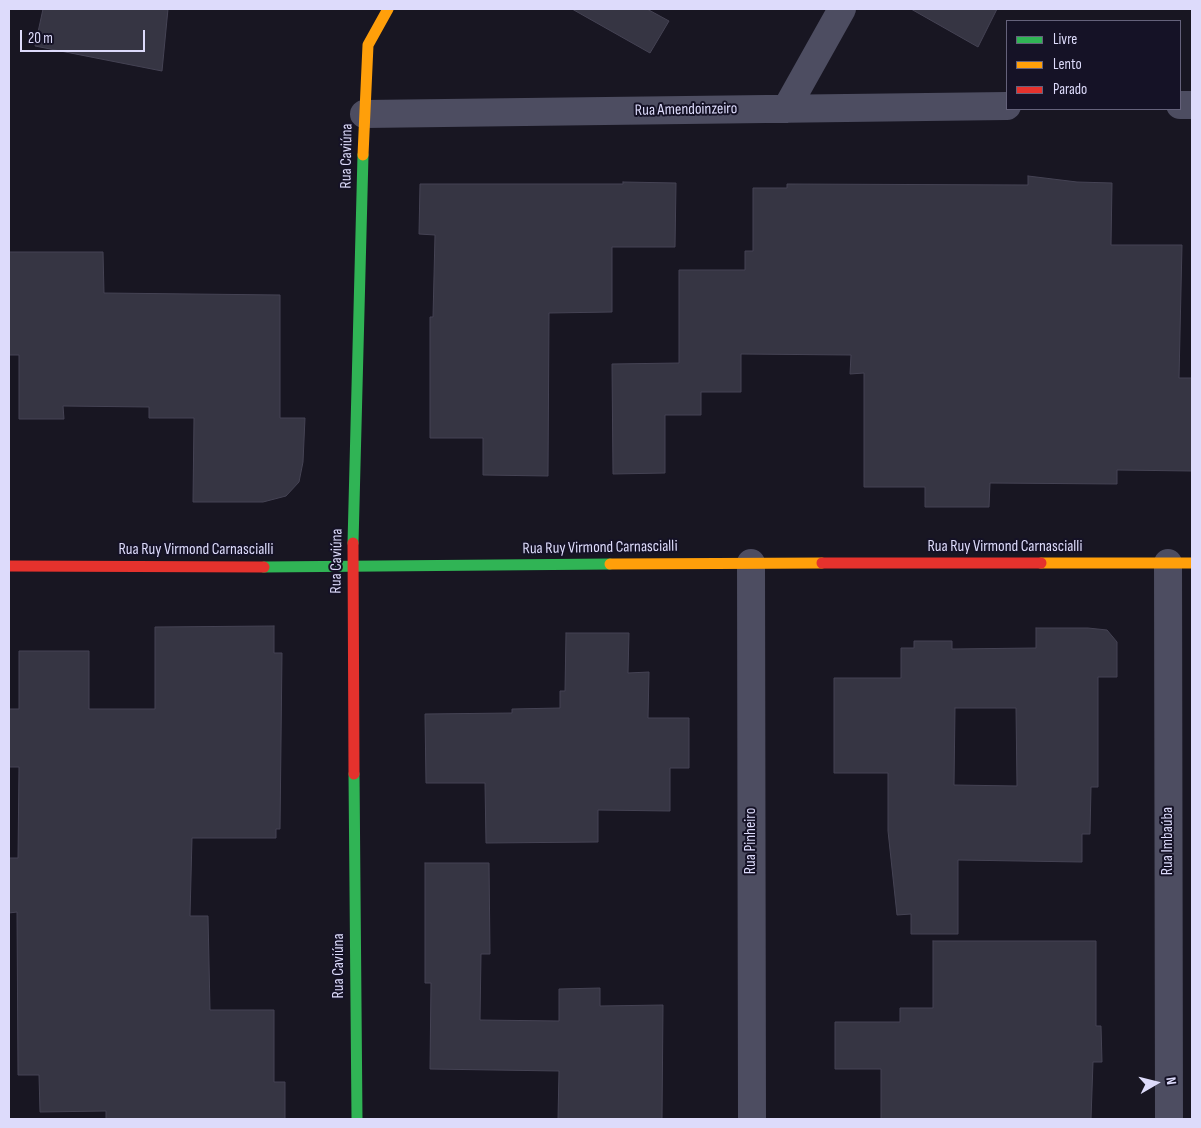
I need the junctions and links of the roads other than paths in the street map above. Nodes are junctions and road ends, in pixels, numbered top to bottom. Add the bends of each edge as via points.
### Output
1 (388, 9) edge
2 (842, 9) edge
3 (1006, 106) edge
4 (786, 109) junction
5 (364, 114) junction
6 (751, 563) junction
7 (1180, 563) edge
8 (9, 566) edge
9 (352, 567) junction
10 (356, 1119) edge
11 (752, 1119) edge
12 (1169, 1119) edge

1 - 5 street, Rua Caviúna via 368,45
2 - 4 street
3 - 4 street, Rua Amendoinzeiro
4 - 5 street, Rua Amendoinzeiro
5 - 9 street, Rua Caviúna
6 - 7 street, Rua Ruy Virmond Carnascialli
6 - 9 street, Rua Ruy Virmond Carnascialli
6 - 11 street, Rua Pinheiro
7 - 12 street, Rua Imbaúba
8 - 9 street, Rua Ruy Virmond Carnascialli
9 - 10 street, Rua Caviúna

